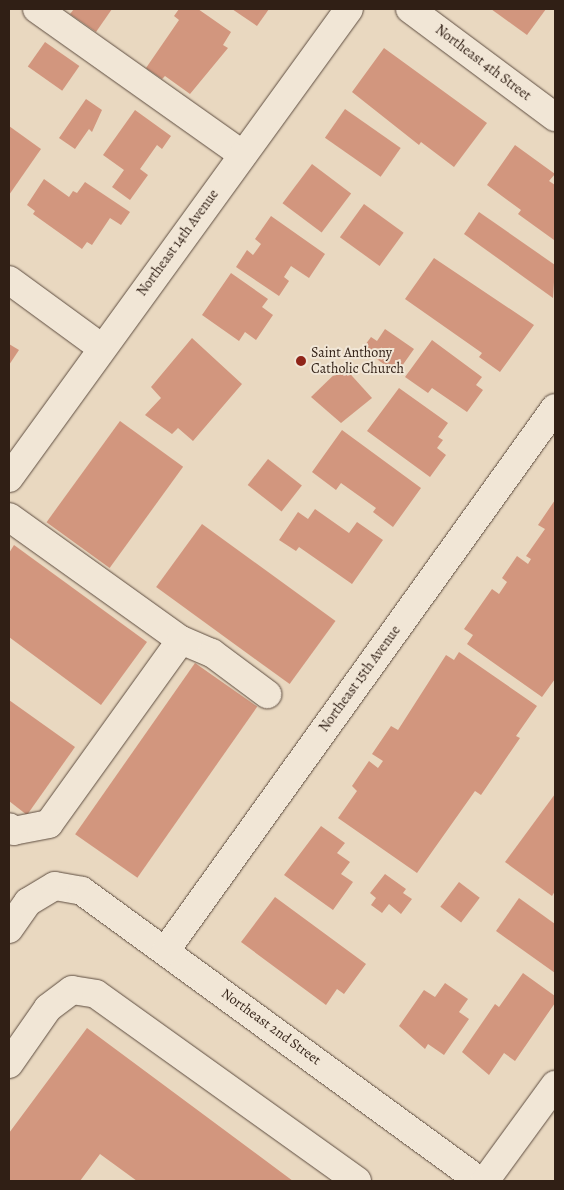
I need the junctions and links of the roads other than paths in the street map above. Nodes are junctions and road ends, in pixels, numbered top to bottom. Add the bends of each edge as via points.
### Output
1 (37, 9) edge
2 (349, 9) edge
3 (410, 9) edge
4 (555, 117) edge
5 (242, 154) junction
6 (9, 280) edge
7 (102, 348) junction
8 (555, 408) edge
9 (9, 478) edge
10 (9, 517) edge
11 (181, 640) junction
12 (266, 694) dead end
13 (11, 829) edge
14 (9, 929) edge
15 (166, 950) junction
16 (9, 1064) edge
17 (555, 1085) edge
18 (356, 1181) edge
19 (480, 1181) edge
20 (485, 1181) edge

1 - 5 street
2 - 5 street, Northeast 14th Avenue
3 - 4 street, Northeast 4th Street
5 - 7 street, Northeast 14th Avenue
6 - 7 street
7 - 9 street, Northeast 14th Avenue
8 - 15 street, Northeast 15th Avenue
10 - 11 street
11 - 12 street via 212,653
11 - 13 street via 49,824
14 - 15 street, Northeast 2nd Street via 28,902 55,886 82,892
15 - 19 street, Northeast 2nd Street
16 - 18 street via 48,1008 72,990 96,994
17 - 20 street

